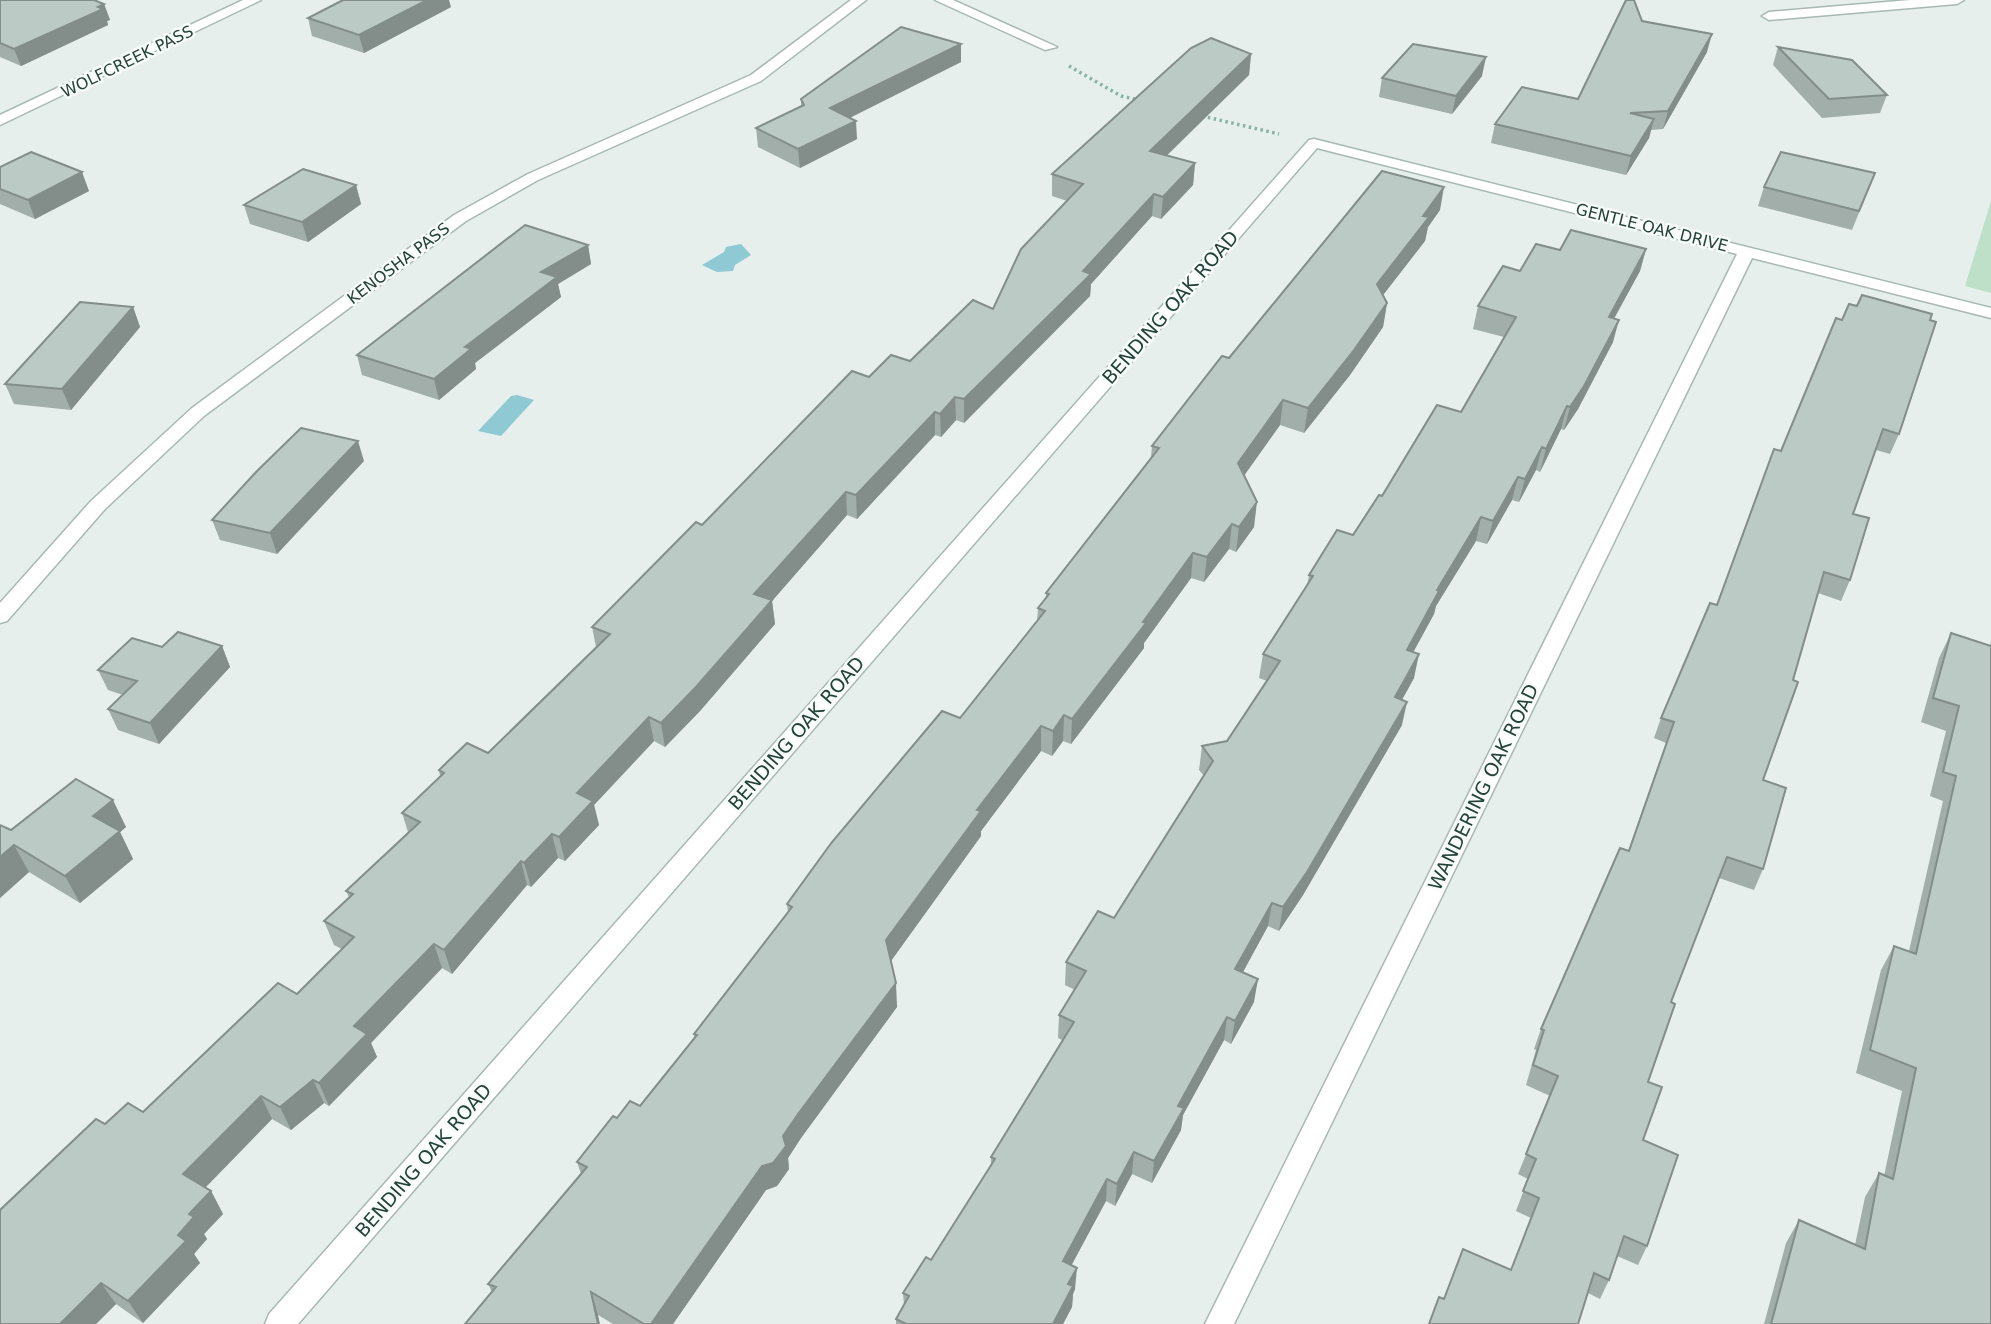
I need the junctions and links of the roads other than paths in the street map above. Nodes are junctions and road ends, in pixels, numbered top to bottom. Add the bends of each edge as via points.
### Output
1 (254, 0) edge
2 (859, 0) edge
3 (942, 0) edge
4 (1957, 0) edge
5 (1769, 16) dead end
6 (1050, 47) road end
7 (0, 121) edge
8 (1314, 143) joint
9 (1747, 251) junction
10 (1991, 313) edge
11 (0, 616) edge
12 (279, 1324) edge
13 (1219, 1324) edge

1 - 7 street, WOLFCREEK PASS
2 - 11 street, KENOSHA PASS via 757,78 533,177 460,218 198,412 97,505
3 - 6 street
4 - 5 street
8 - 9 street, GENTLE OAK DRIVE
8 - 12 street, BENDING OAK ROAD
9 - 10 street, GENTLE OAK DRIVE
9 - 13 street, WANDERING OAK ROAD

